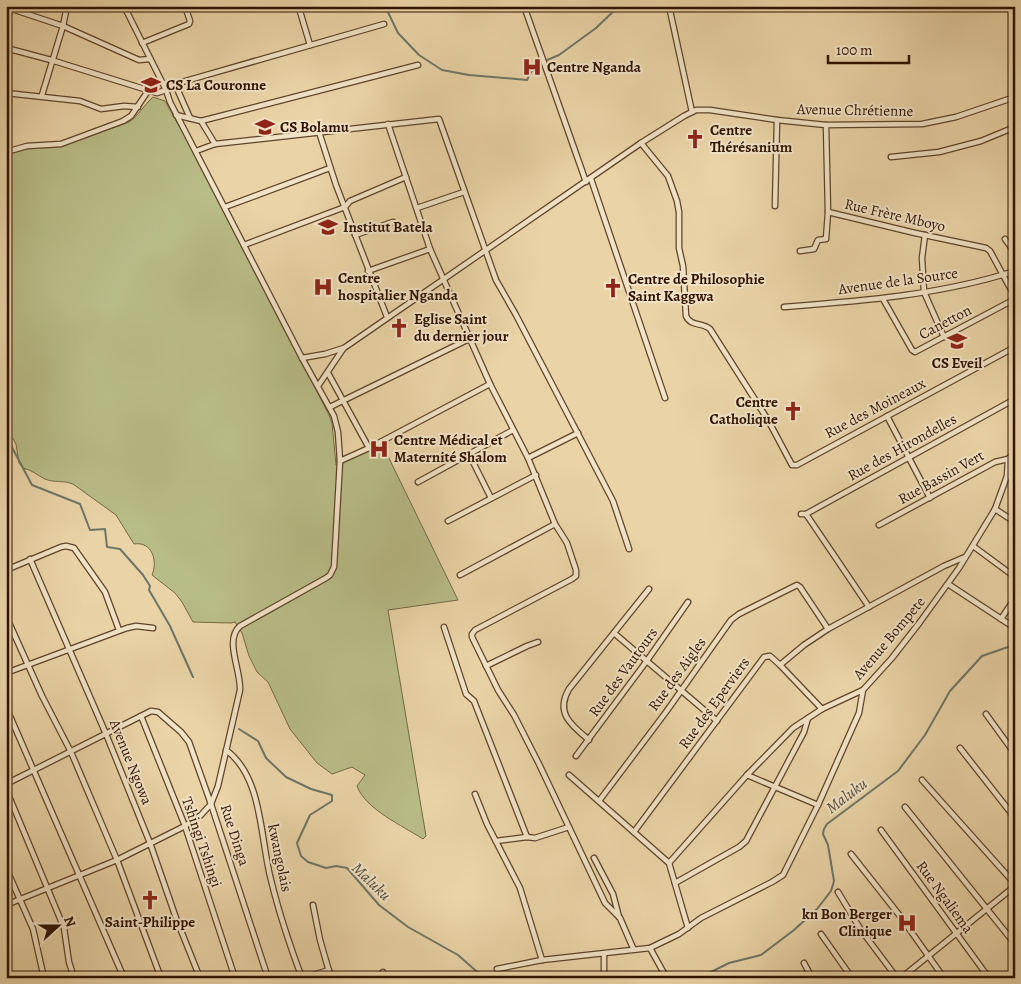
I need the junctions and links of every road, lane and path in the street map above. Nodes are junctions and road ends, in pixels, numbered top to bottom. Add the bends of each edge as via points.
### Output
1 (67, 6) edge
2 (124, 6) edge
3 (189, 6) edge
4 (524, 6) edge
5 (670, 6) edge
6 (6, 7) edge
7 (299, 8) dead end
8 (384, 24) dead end
9 (63, 26) junction
10 (142, 43) junction
11 (310, 45) junction
12 (6, 48) edge
13 (150, 59) junction
14 (51, 60) junction
15 (418, 65) dead end
16 (175, 84) junction
17 (166, 90) junction
18 (148, 91) junction
19 (6, 93) edge
20 (42, 96) junction
21 (1015, 97) edge
22 (138, 107) junction
23 (692, 112) junction
24 (176, 115) junction
25 (190, 118) junction
26 (777, 120) junction
27 (201, 121) junction
28 (388, 124) junction
29 (826, 125) junction
30 (1015, 127) edge
31 (319, 132) junction
32 (641, 143) junction
33 (215, 144) junction
34 (196, 150) junction
35 (6, 152) edge
36 (891, 157) dead end
37 (330, 168) junction
38 (406, 177) junction
39 (591, 179) junction
40 (586, 182) junction
41 (464, 192) junction
42 (775, 206) dead end
43 (225, 207) junction
44 (345, 207) junction
45 (417, 208) junction
46 (828, 212) junction
47 (393, 222) dead end
48 (355, 235) junction
49 (925, 235) junction
50 (1005, 239) dead end
51 (244, 245) junction
52 (430, 249) junction
53 (484, 250) junction
54 (800, 251) dead end
55 (1015, 253) edge
56 (368, 271) junction
57 (1015, 271) edge
58 (1004, 275) junction
59 (443, 279) junction
60 (924, 292) junction
61 (1015, 298) edge
62 (883, 299) junction
63 (784, 307) dead end
64 (386, 317) junction
65 (944, 337) junction
66 (469, 339) junction
67 (1015, 347) edge
68 (344, 348) junction
69 (302, 358) junction
70 (328, 373) junction
71 (490, 384) junction
72 (318, 386) junction
73 (665, 398) dead end
74 (1015, 399) edge
75 (343, 400) junction
76 (330, 407) junction
77 (887, 416) junction
78 (513, 430) junction
79 (578, 434) junction
80 (369, 448) junction
81 (1015, 452) edge
82 (469, 454) junction
83 (528, 458) junction
84 (908, 458) junction
85 (1008, 459) junction
86 (340, 461) junction
87 (1015, 467) edge
88 (536, 476) junction
89 (418, 482) dead end
90 (491, 498) junction
91 (930, 498) junction
92 (995, 509) junction
93 (448, 521) dead end
94 (1015, 522) edge
95 (555, 524) junction
96 (879, 525) dead end
97 (973, 546) junction
98 (629, 549) dead end
99 (965, 557) junction
100 (30, 559) junction
101 (6, 570) edge
102 (460, 575) dead end
103 (1015, 576) edge
104 (948, 584) junction
105 (649, 588) dead end
106 (1015, 598) edge
107 (688, 602) dead end
108 (869, 607) junction
109 (6, 616) edge
110 (1001, 618) junction
111 (444, 627) dead end
112 (154, 628) dead end
113 (1015, 628) edge
114 (828, 629) junction
115 (119, 630) junction
116 (614, 633) junction
117 (538, 642) dead end
118 (69, 650) junction
119 (646, 662) junction
120 (780, 665) junction
121 (28, 666) junction
122 (486, 666) junction
123 (6, 672) edge
124 (863, 690) junction
125 (681, 691) junction
126 (6, 707) edge
127 (822, 709) junction
128 (986, 714) dead end
129 (141, 716) junction
130 (808, 718) junction
131 (716, 721) junction
132 (106, 734) junction
133 (589, 740) junction
134 (960, 748) dead end
135 (226, 750) junction
136 (71, 752) junction
137 (1015, 754) edge
138 (576, 756) dead end
139 (33, 771) junction
140 (569, 775) dead end
141 (747, 775) junction
142 (922, 780) dead end
143 (6, 784) edge
144 (774, 786) junction
145 (6, 789) edge
146 (475, 794) dead end
147 (599, 801) junction
148 (212, 804) junction
149 (818, 804) junction
150 (905, 807) dead end
151 (1015, 818) edge
152 (185, 826) junction
153 (569, 827) junction
154 (881, 830) dead end
155 (634, 832) junction
156 (527, 837) junction
157 (496, 841) junction
158 (150, 843) junction
159 (851, 854) dead end
160 (594, 858) dead end
161 (117, 860) junction
162 (669, 863) junction
163 (6, 868) edge
164 (80, 876) junction
165 (675, 883) junction
166 (1015, 885) edge
167 (48, 888) junction
168 (838, 892) dead end
169 (21, 899) junction
170 (6, 905) edge
171 (313, 905) dead end
172 (987, 909) junction
173 (620, 918) junction
174 (688, 928) junction
175 (956, 933) junction
176 (821, 934) dead end
177 (1015, 944) edge
178 (632, 948) junction
179 (650, 948) junction
180 (604, 954) junction
181 (928, 955) junction
182 (542, 960) junction
183 (804, 963) dead end
184 (497, 969) dead end
185 (6, 970) edge
186 (329, 970) junction
187 (383, 972) dead end
188 (666, 977) edge
189 (8, 978) edge
190 (44, 978) edge
191 (74, 978) edge
192 (124, 978) edge
193 (161, 978) edge
194 (200, 978) edge
195 (235, 978) edge
196 (268, 978) edge
197 (303, 978) edge
198 (331, 978) edge
199 (385, 978) edge
200 (604, 978) edge
201 (812, 978) edge
202 (852, 978) edge
203 (899, 978) edge
204 (944, 978) edge
205 (989, 978) edge

1 - 9 street
2 - 10 street
3 - 10 street via 186,9 189,24
4 - 40 street
5 - 23 street
6 - 9 street
7 - 11 street
8 - 11 street
9 - 13 street via 139,60
9 - 14 street
10 - 13 street
11 - 16 street
12 - 14 street
13 - 17 street
14 - 18 street
14 - 20 street
15 - 27 street
16 - 17 street
16 - 25 street
17 - 18 street
17 - 24 street
18 - 22 street
19 - 20 street
20 - 22 street via 80,101 103,109
21 - 29 street, Avenue Chrétienne via 930,123
22 - 35 street via 124,121 66,142
23 - 26 street, Avenue Chrétienne via 710,110
23 - 32 street
24 - 25 street
24 - 34 street
25 - 27 street
26 - 29 street, Avenue Chrétienne
26 - 42 street
27 - 33 street
28 - 31 street
28 - 38 street
28 - 41 street via 439,119
29 - 46 street, Rue Frère Mboyo
30 - 36 street via 939,152
31 - 33 street
31 - 37 street
32 - 39 street
32 - 77 street, Rue des Moineaux via 668,176 677,200 686,316 690,323 710,329 768,420 790,462 794,466
33 - 34 street
34 - 43 street
37 - 43 street
37 - 44 street
38 - 44 street via 350,201
38 - 45 street
39 - 40 street
39 - 73 street
40 - 53 street
41 - 45 street
41 - 53 street
43 - 51 street
44 - 48 street
44 - 51 street
45 - 52 street
46 - 49 street, Rue Frère Mboyo
46 - 54 street via 826,239 818,240 813,250
47 - 48 street
48 - 56 street
49 - 58 street, Rue Frère Mboyo via 986,248
49 - 60 street via 922,258
50 - 55 street
51 - 69 street
52 - 56 street
52 - 59 street
53 - 59 street
53 - 79 street via 496,280
56 - 64 street
57 - 58 street, Avenue de la Source
58 - 60 street, Avenue de la Source
58 - 61 street, Rue Frère Mboyo
59 - 64 street
59 - 66 street
60 - 62 street, Avenue de la Source
60 - 65 street
61 - 65 street, Canetton
62 - 63 street, Avenue de la Source
62 - 65 street, Canetton via 914,352
64 - 68 street
66 - 71 street
66 - 75 street
67 - 77 street, Rue des Moineaux
68 - 69 street
68 - 70 street
69 - 72 street
70 - 72 street
70 - 75 street
71 - 78 street
71 - 80 street
72 - 76 street
74 - 84 street, Rue des Hirondelles
75 - 76 street
75 - 80 street
76 - 86 street via 338,432
77 - 84 street
78 - 82 street
78 - 83 street
79 - 83 street
79 - 98 street via 612,501
80 - 86 street
81 - 85 street
82 - 89 street
82 - 90 street
83 - 88 street
84 - 91 street
84 - 108 street, Rue des Hirondelles via 803,514
85 - 87 street, Rue Bassin Vert
85 - 91 street, Rue Bassin Vert via 995,462
85 - 92 street, Avenue Bompete via 1007,476
86 - 135 street via 333,571 236,630 232,640 240,685
88 - 90 street
88 - 95 street
90 - 93 street
91 - 96 street, Rue Bassin Vert
92 - 94 street
92 - 97 street, Avenue Bompete
95 - 102 street
95 - 122 street via 567,543 576,576 473,632 472,637
97 - 99 street, Avenue Bompete
97 - 103 street
99 - 104 street, Avenue Bompete
99 - 108 street
100 - 101 street
100 - 115 street via 61,547 74,548 105,592
100 - 118 street, Avenue Ngowa
104 - 110 street
104 - 124 street, Avenue Bompete via 892,658
105 - 116 street
106 - 110 street
107 - 119 street, Rue des Vautours
108 - 114 street
109 - 121 street
110 - 113 street
111 - 156 street via 466,694 474,701
112 - 115 street via 136,626
114 - 120 street
114 - 125 street, Rue des Aigles via 800,587 795,586 734,617
115 - 118 street
116 - 119 street
116 - 133 street via 565,697 564,712 568,720
117 - 122 street
118 - 121 street
118 - 132 street, Avenue Ngowa
119 - 125 street
119 - 133 street, Rue des Vautours
120 - 127 street
120 - 131 street, Rue des Eperviers via 770,656 764,657
121 - 123 street
121 - 136 street
122 - 153 street via 526,737
124 - 127 street, Avenue Bompete
124 - 149 street via 859,713
125 - 131 street
125 - 147 street, Rue des Aigles
126 - 139 street
127 - 130 street, Avenue Bompete
128 - 137 street
129 - 132 street
129 - 148 street, Rue Dinga via 151,711 158,712 186,738
129 - 152 street, Tshingi Tshingi
130 - 141 street, Avenue Bompete via 793,728
130 - 144 street via 804,732
131 - 155 street, Rue des Eperviers
132 - 136 street
132 - 158 street, Avenue Ngowa
133 - 138 street, Rue des Vautours
134 - 151 street
135 - 148 street
135 - 197 street, kwangolais via 243,768 254,795 278,909
136 - 139 street
136 - 161 street
139 - 143 street
139 - 164 street
140 - 147 street
141 - 144 street
141 - 162 street, Avenue Bompete
142 - 166 street
144 - 149 street
144 - 165 street via 742,845
145 - 167 street
146 - 157 street
147 - 155 street
148 - 152 street
148 - 196 street, Rue Dinga
149 - 174 street via 781,877 700,918
150 - 172 street
152 - 158 street
152 - 195 street, Tshingi Tshingi
153 - 156 street via 535,838
153 - 173 street via 605,903
154 - 175 street, Rue Ngaliema
155 - 162 street
156 - 157 street
157 - 182 street via 522,894
158 - 161 street
158 - 194 street, Avenue Ngowa
159 - 181 street
160 - 173 street via 613,894
161 - 164 street
161 - 193 street
162 - 165 street
163 - 169 street
164 - 167 street
164 - 192 street
165 - 174 street
166 - 172 street
167 - 169 street
167 - 191 street via 64,928
168 - 203 street
169 - 170 street
169 - 190 street via 35,936
171 - 186 street
172 - 175 street
172 - 177 street
173 - 178 street
174 - 179 street
175 - 181 street
175 - 205 street, Rue Ngaliema
176 - 202 street
178 - 179 street
178 - 180 street
179 - 188 street
180 - 182 street
180 - 200 street
181 - 203 street
181 - 204 street
182 - 184 street
183 - 201 street
185 - 189 street
186 - 197 street
186 - 198 street
187 - 199 street

